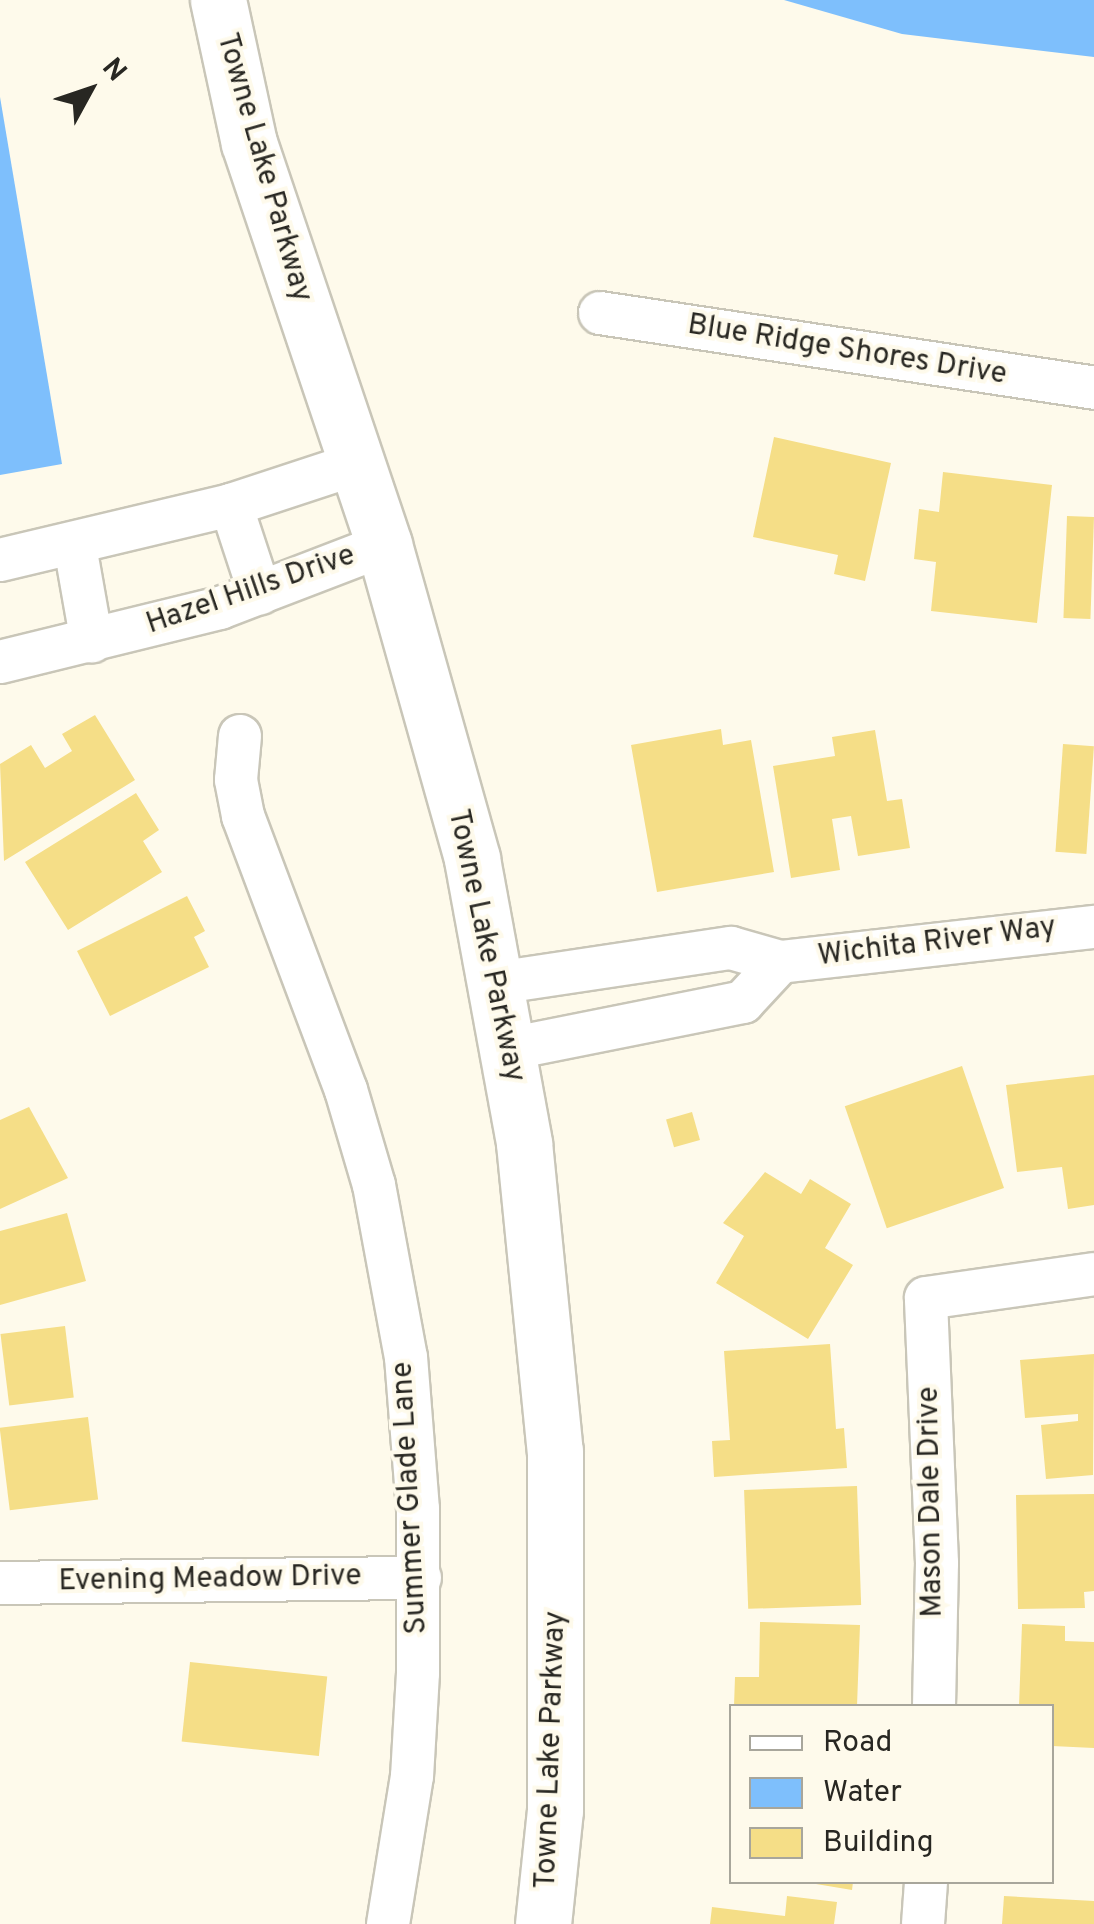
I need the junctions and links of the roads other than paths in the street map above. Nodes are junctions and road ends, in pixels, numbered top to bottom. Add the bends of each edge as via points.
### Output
1 (218, 0) edge
2 (600, 313) dead end
3 (1094, 388) edge
4 (356, 464) junction
5 (231, 504) junction
6 (384, 544) junction
7 (75, 546) junction
8 (0, 560) edge
9 (260, 593) junction
10 (92, 642) junction
11 (0, 662) edge
12 (240, 736) dead end
13 (1094, 927) edge
14 (780, 962) junction
15 (496, 984) junction
16 (508, 1049) junction
17 (1094, 1274) edge
18 (420, 1578) junction
19 (0, 1583) edge
20 (934, 1704) edge
21 (926, 1884) edge
22 (388, 1924) edge
23 (543, 1924) edge
24 (923, 1924) edge

1 - 4 street, Towne Lake Parkway via 271,216
2 - 3 street, Blue Ridge Shores Drive
4 - 5 street
4 - 6 street, Towne Lake Parkway
5 - 7 street
5 - 9 street
6 - 9 street, Hazel Hills Drive
6 - 15 street, Towne Lake Parkway via 472,859
7 - 8 street
7 - 10 street
9 - 10 street, Hazel Hills Drive
10 - 11 street, Hazel Hills Drive
12 - 18 street, Summer Glade Lane via 236,780 243,816 320,1006 374,1184 406,1357
13 - 14 street, Wichita River Way
14 - 15 street, Wichita River Way via 731,948
14 - 16 street, Wichita River Way via 743,1002
15 - 16 street, Towne Lake Parkway
16 - 23 street, Towne Lake Parkway via 543,1295 556,1451 555,1810
17 - 20 street, Mason Dale Drive via 926,1298 937,1563
18 - 19 street, Evening Meadow Drive
18 - 22 street, Summer Glade Lane via 412,1776
21 - 24 street

